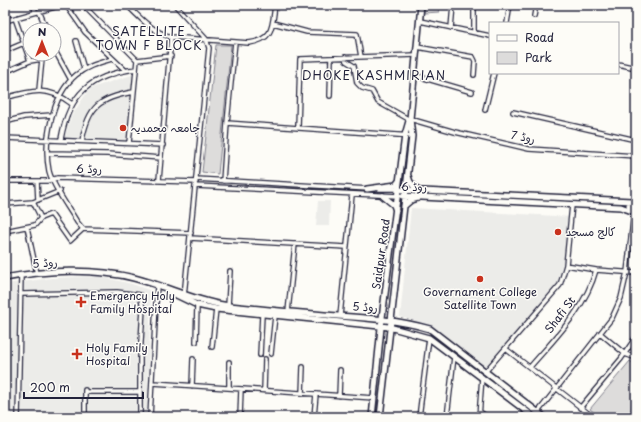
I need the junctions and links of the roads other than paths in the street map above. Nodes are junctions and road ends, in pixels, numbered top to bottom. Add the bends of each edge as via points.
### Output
1 (34, 5) edge
2 (62, 5) edge
3 (66, 5) edge
4 (83, 5) edge
5 (127, 5) edge
6 (175, 5) edge
7 (226, 5) edge
8 (240, 5) edge
9 (275, 5) edge
10 (421, 5) edge
11 (453, 5) edge
12 (474, 5) edge
13 (510, 5) edge
14 (517, 5) edge
15 (536, 6) edge
16 (5, 8) edge
17 (37, 12) junction
18 (534, 16) dead end
19 (15, 18) junction
20 (7, 20) edge
21 (420, 21) junction
22 (43, 22) edge
23 (508, 22) edge
24 (273, 23) junction
25 (451, 28) junction
26 (474, 32) junction
27 (489, 36) edge
28 (22, 37) edge
29 (171, 37) junction
30 (206, 39) junction
31 (76, 41) dead end
32 (235, 42) junction
33 (22, 44) edge
34 (417, 47) junction
35 (5, 51) edge
36 (416, 55) junction
37 (171, 56) junction
38 (361, 56) junction
39 (344, 57) junction
40 (331, 58) junction
41 (112, 59) junction
42 (137, 60) junction
43 (28, 62) edge
44 (43, 62) edge
45 (61, 62) edge
46 (619, 64) edge
47 (636, 68) edge
48 (84, 69) junction
49 (136, 69) junction
50 (125, 70) junction
51 (5, 72) edge
52 (494, 74) edge
53 (414, 75) junction
54 (474, 75) dead end
55 (71, 80) junction
56 (39, 90) junction
57 (133, 92) junction
58 (472, 92) dead end
59 (61, 95) junction
60 (330, 96) dead end
61 (5, 98) edge
62 (72, 104) junction
63 (485, 110) dead end
64 (513, 112) dead end
65 (52, 115) junction
66 (410, 119) junction
67 (5, 122) edge
68 (227, 123) junction
69 (298, 128) junction
70 (405, 135) junction
71 (412, 136) junction
72 (5, 138) edge
73 (61, 139) junction
74 (47, 140) junction
75 (636, 140) edge
76 (82, 141) junction
77 (129, 143) junction
78 (163, 145) junction
79 (48, 153) junction
80 (636, 156) edge
81 (161, 158) junction
82 (407, 175) junction
83 (53, 180) junction
84 (159, 180) junction
85 (400, 180) junction
86 (5, 181) edge
87 (37, 181) junction
88 (223, 181) junction
89 (236, 181) junction
90 (196, 183) junction
91 (299, 184) junction
92 (234, 188) junction
93 (367, 189) junction
94 (399, 189) junction
95 (298, 190) junction
96 (60, 191) junction
97 (418, 191) junction
98 (636, 192) edge
99 (403, 194) junction
100 (352, 195) junction
101 (384, 196) junction
102 (423, 197) junction
103 (38, 200) junction
104 (634, 200) edge
105 (33, 202) junction
106 (5, 204) edge
107 (404, 206) junction
108 (572, 206) junction
109 (634, 211) edge
110 (396, 214) junction
111 (41, 218) junction
112 (27, 227) junction
113 (83, 229) junction
114 (5, 231) edge
115 (191, 233) junction
116 (190, 238) junction
117 (295, 244) junction
118 (346, 247) junction
119 (566, 265) junction
120 (230, 270) dead end
121 (596, 270) junction
122 (627, 272) junction
123 (636, 273) edge
124 (37, 274) junction
125 (22, 275) junction
126 (5, 278) edge
127 (157, 285) junction
128 (22, 294) junction
129 (184, 297) junction
130 (197, 305) junction
131 (228, 306) junction
132 (216, 309) junction
133 (288, 312) junction
134 (262, 315) junction
135 (275, 316) junction
136 (340, 316) junction
137 (382, 318) junction
138 (390, 320) junction
139 (382, 327) junction
140 (389, 327) junction
141 (600, 333) junction
142 (636, 337) edge
143 (428, 338) junction
144 (196, 342) dead end
145 (212, 347) dead end
146 (506, 349) junction
147 (271, 354) dead end
148 (624, 354) junction
149 (260, 355) dead end
150 (454, 357) junction
151 (636, 358) edge
152 (193, 359) dead end
153 (265, 359) dead end
154 (229, 362) dead end
155 (304, 367) dead end
156 (530, 367) junction
157 (340, 370) dead end
158 (484, 374) junction
159 (153, 383) junction
160 (192, 386) junction
161 (229, 388) junction
162 (241, 389) junction
163 (556, 389) junction
164 (264, 390) junction
165 (140, 392) junction
166 (302, 394) junction
167 (316, 394) junction
168 (339, 396) junction
169 (374, 398) junction
170 (580, 408) junction
171 (480, 412) junction
172 (538, 412) junction
173 (19, 417) edge
174 (85, 417) edge
175 (140, 417) edge
176 (150, 417) edge
177 (240, 417) edge
178 (314, 417) edge
179 (372, 417) edge
180 (380, 417) edge
181 (419, 417) edge
182 (447, 417) edge
183 (479, 417) edge
184 (487, 417) edge
185 (534, 417) edge
186 (544, 417) edge
187 (593, 417) edge

1 - 17 street
2 - 17 street
3 - 41 street via 85,32
4 - 42 street
5 - 29 street via 160,34
6 - 30 street
7 - 8 street
9 - 24 street
10 - 21 main road, Saidpur Road
11 - 25 street
12 - 26 street
13 - 23 street
14 - 15 street
15 - 18 street
16 - 20 street
17 - 19 street
17 - 22 street
19 - 20 street
19 - 28 street
21 - 25 street
21 - 34 main road, Saidpur Road
24 - 32 street via 270,33 262,41
24 - 38 street via 307,32 357,34
25 - 26 street
26 - 27 street
29 - 30 street
29 - 37 street
30 - 32 street
30 - 90 street via 209,48
31 - 48 street
32 - 68 street
33 - 35 street
34 - 36 main road, Saidpur Road
34 - 54 street via 473,57
36 - 38 street
36 - 53 main road, Saidpur Road
37 - 42 street
37 - 78 street
38 - 39 street
39 - 40 street
39 - 66 street, روڈ 7 via 354,66 356,83 372,91 378,102
40 - 60 street
40 - 69 street via 299,60
41 - 48 street
41 - 50 street
42 - 49 street
43 - 51 street
44 - 56 street
45 - 55 street
46 - 47 street
48 - 55 street
49 - 50 street
49 - 57 street
50 - 62 street via 96,79 86,86
52 - 63 street
53 - 58 street
53 - 66 main road, Saidpur Road
55 - 59 street
56 - 59 street
56 - 61 street
57 - 76 street via 102,101 90,112
57 - 77 street
59 - 62 street
59 - 65 street
62 - 73 street
64 - 75 street
65 - 67 street via 24,117
65 - 74 street
66 - 70 main road, Saidpur Road
66 - 71 main road, Saidpur Road
66 - 80 street, روڈ 7 via 529,149
68 - 69 street
68 - 88 street
69 - 70 street
70 - 71 street
70 - 85 main road, Saidpur Road
71 - 82 main road, Saidpur Road
72 - 74 street
73 - 74 street
73 - 76 street
74 - 79 street
76 - 77 street
77 - 78 street
78 - 81 street
79 - 81 street
79 - 83 street via 49,171
81 - 84 street
82 - 97 main road
82 - 99 main road, Saidpur Road
83 - 84 street, روڈ 6
83 - 87 street, روڈ 6
83 - 96 street
84 - 90 street, روڈ 6
85 - 93 main road via 396,185
85 - 94 main road, Saidpur Road
86 - 87 street, روڈ 6
87 - 103 street
88 - 89 street, روڈ 6
88 - 90 street, روڈ 6
89 - 91 street, روڈ 6
89 - 92 street
90 - 92 street, روڈ 6
90 - 115 street
91 - 93 street, روڈ 6
91 - 95 street
92 - 95 street, روڈ 6
93 - 94 street, روڈ 6
94 - 99 main road, روڈ 6
95 - 100 street, روڈ 6
96 - 103 street
96 - 113 street
97 - 99 main road, روڈ 6
97 - 104 main road, روڈ 6
98 - 104 street
99 - 101 street, روڈ 6
99 - 102 main road, روڈ 6
99 - 107 main road, Saidpur Road
99 - 110 main road, Saidpur Road
100 - 101 street, روڈ 6
100 - 118 street
101 - 110 main road via 394,205
102 - 107 main road via 411,200
102 - 108 main road, روڈ 6
103 - 105 street
104 - 109 main road via 629,205
105 - 106 street
105 - 111 street
107 - 138 main road, Saidpur Road
108 - 109 main road, روڈ 6 via 621,207
108 - 119 street
109 - 122 street
110 - 137 main road, Saidpur Road
111 - 112 street via 35,225
111 - 113 street via 51,214 70,241
112 - 114 street
112 - 124 street
113 - 115 street
115 - 116 street
116 - 117 street
116 - 129 street
117 - 118 street
117 - 133 street
118 - 136 street
119 - 121 street
119 - 146 street via 560,285
120 - 131 street
121 - 122 street
121 - 156 street, Shafi St via 589,291 580,305
122 - 123 street
122 - 141 street via 621,298 612,318
124 - 125 main road, روڈ 5
124 - 127 main road, روڈ 5 via 111,274
125 - 126 main road, روڈ 5
125 - 128 street
127 - 129 main road, روڈ 5
127 - 159 street
128 - 165 street via 117,292 140,295 143,308
128 - 173 street
129 - 130 main road, روڈ 5
129 - 131 main road, روڈ 5
130 - 132 main road, روڈ 5
130 - 144 street
131 - 133 main road, روڈ 5
132 - 134 main road, روڈ 5
132 - 145 street
133 - 136 main road, روڈ 5
134 - 135 main road, روڈ 5
134 - 149 street
135 - 139 main road, روڈ 5
135 - 147 street
136 - 137 main road, روڈ 5
137 - 138 main road, روڈ 5
137 - 139 main road, Saidpur Road
138 - 140 main road, Saidpur Road
138 - 158 main road, روڈ 5 via 430,330
139 - 140 main road, روڈ 5
139 - 169 main road, Saidpur Road
140 - 143 main road, روڈ 5
140 - 180 main road, Saidpur Road
141 - 148 street
141 - 163 street
142 - 148 street
143 - 150 main road, روڈ 5
143 - 181 street
146 - 156 street
146 - 158 street
148 - 151 street
148 - 170 street
150 - 158 main road, روڈ 5
150 - 182 street
152 - 160 street
153 - 164 street
154 - 161 street
155 - 166 street
156 - 163 street
157 - 168 street
158 - 171 street
158 - 172 main road, روڈ 5
158 - 185 main road, روڈ 5
159 - 160 street
159 - 176 street
160 - 161 street
161 - 162 street
162 - 164 street
162 - 177 street
163 - 170 street
163 - 172 street
164 - 166 street
165 - 174 street via 85,390
165 - 175 street
166 - 167 street
167 - 168 street
167 - 178 street
168 - 169 street
169 - 179 main road, Saidpur Road
170 - 187 street
171 - 183 street
171 - 184 street
172 - 186 main road, روڈ 5

